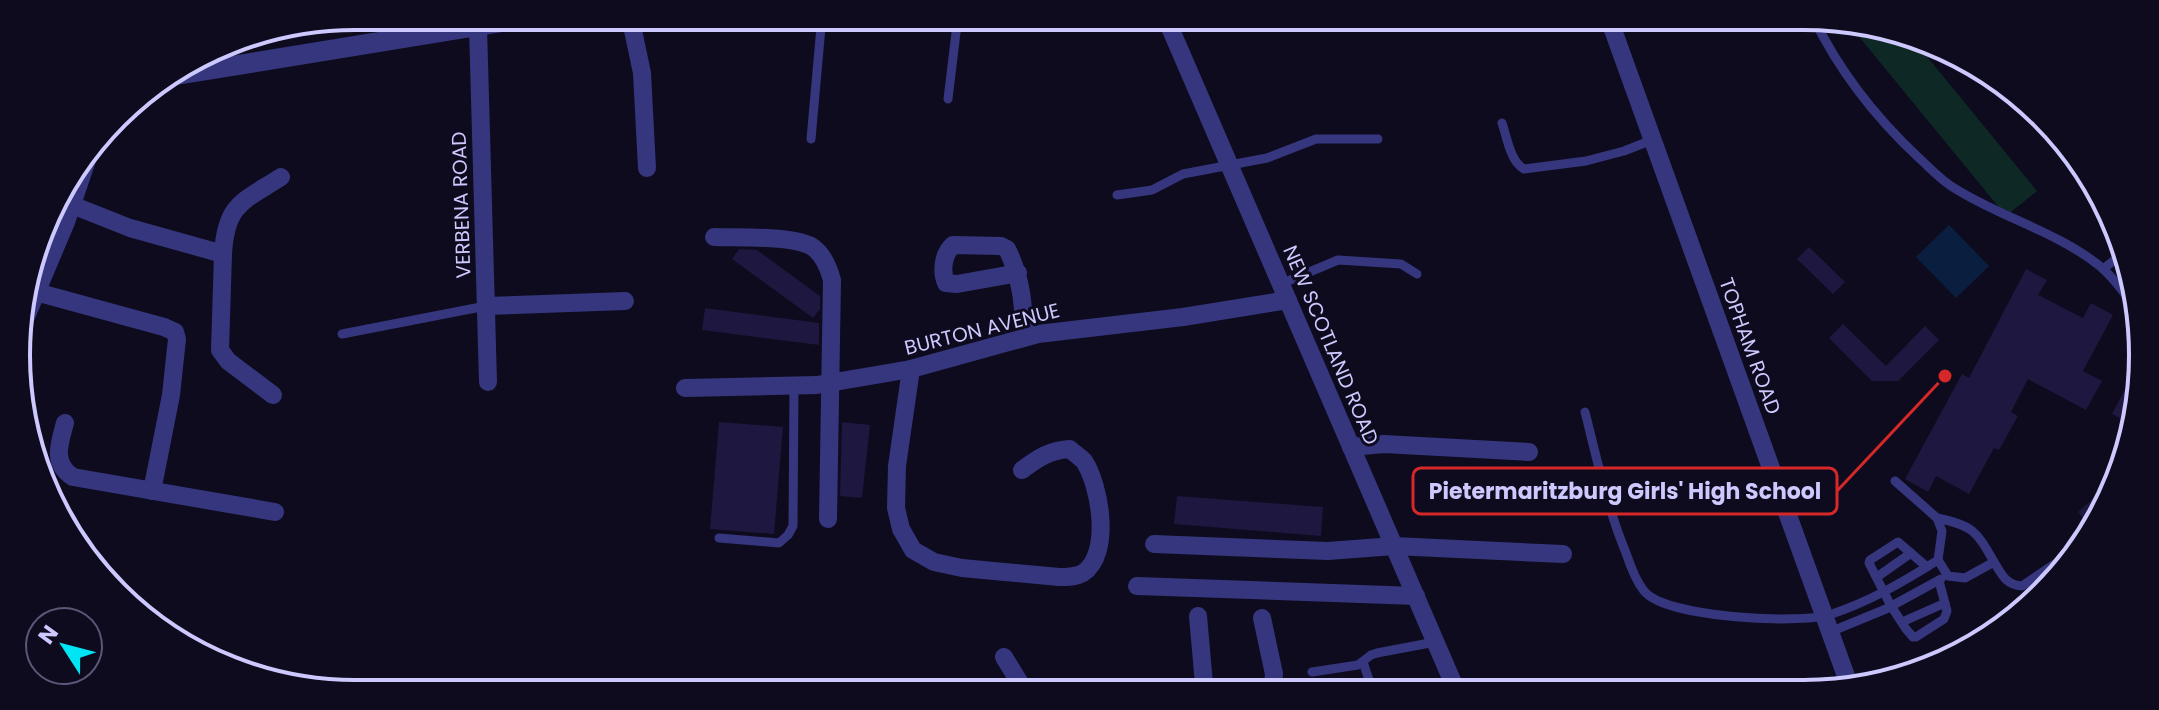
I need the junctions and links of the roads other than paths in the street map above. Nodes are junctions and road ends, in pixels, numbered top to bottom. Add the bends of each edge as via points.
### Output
1 (459, 30) edge
2 (478, 30) edge
3 (633, 30) edge
4 (821, 30) edge
5 (956, 30) edge
6 (1171, 30) edge
7 (1613, 30) edge
8 (1821, 31) edge
9 (196, 72) edge
10 (948, 99) dead end
11 (1502, 123) dead end
12 (811, 139) dead end
13 (1378, 139) dead end
14 (1652, 140) junction
15 (1229, 164) junction
16 (647, 168) dead end
17 (281, 177) dead end
18 (79, 184) edge
19 (1117, 195) dead end
20 (72, 205) junction
21 (714, 237) dead end
22 (223, 254) junction
23 (2115, 260) edge
24 (2103, 269) junction
25 (1018, 273) dead end
26 (1417, 274) dead end
27 (36, 292) joint
28 (1284, 292) junction
29 (2123, 294) edge
30 (625, 301) dead end
31 (486, 306) junction
32 (342, 334) dead end
33 (1025, 337) junction
34 (911, 369) junction
35 (488, 382) dead end
36 (830, 383) junction
37 (794, 386) junction
38 (685, 388) dead end
39 (273, 395) dead end
40 (1585, 412) dead end
41 (65, 423) dead end
42 (1351, 447) junction
43 (1529, 452) dead end
44 (1022, 470) dead end
45 (1895, 481) dead end
46 (152, 491) junction
47 (275, 512) dead end
48 (1937, 518) junction
49 (828, 519) dead end
50 (719, 538) dead end
51 (1154, 544) dead end
52 (1394, 546) junction
53 (1911, 553) junction
54 (1563, 554) dead end
55 (1938, 560) junction
56 (1994, 562) junction
57 (1927, 567) junction
58 (2049, 568) edge
59 (1877, 577) junction
60 (1943, 578) junction
61 (1137, 586) dead end
62 (1886, 592) junction
63 (1416, 596) junction
64 (1945, 603) junction
65 (1891, 606) junction
66 (1198, 616) dead end
67 (1262, 618) dead end
68 (1902, 622) junction
69 (1827, 624) junction
70 (1435, 642) junction
71 (1004, 657) dead end
72 (1363, 662) junction
73 (1312, 672) dead end
74 (1846, 677) edge
75 (1018, 680) edge
76 (1204, 680) edge
77 (1273, 680) edge
78 (1369, 680) edge
79 (1452, 680) edge

1 - 9 street
2 - 31 street, VERBENA ROAD
3 - 16 street via 642,73
4 - 12 lane
5 - 10 lane
6 - 15 street, NEW SCOTLAND ROAD
7 - 14 street, TOPHAM ROAD
8 - 24 lane via 1874,112 1945,182
11 - 14 lane via 1514,159 1524,169 1586,161
13 - 15 lane via 1316,139 1267,158
14 - 69 street, TOPHAM ROAD
15 - 19 lane via 1183,174 1152,190
15 - 28 street, NEW SCOTLAND ROAD
17 - 22 street via 237,207 225,231
18 - 20 street
20 - 22 street
20 - 27 street
21 - 36 street via 798,241 819,253 832,280
22 - 39 street via 220,350
23 - 24 lane
24 - 29 lane
25 - 33 street
26 - 28 lane via 1401,264 1338,260
27 - 46 street via 175,332 171,395
28 - 33 street, BURTON AVENUE via 1183,317
28 - 42 street, NEW SCOTLAND ROAD
30 - 31 street
31 - 32 lane
31 - 35 street, VERBENA ROAD
33 - 34 street, BURTON AVENUE
34 - 36 street, BURTON AVENUE
34 - 44 street via 896,508 913,550 934,562 962,568 1059,577 1086,571 1101,542 1101,522 1084,462 1070,449 1055,449
36 - 37 street, BURTON AVENUE
36 - 49 street
37 - 38 street, BURTON AVENUE
37 - 50 lane via 793,526 779,543
40 - 69 lane via 1614,523 1645,592 1689,611
41 - 46 street via 59,457 63,471
42 - 43 street
42 - 52 street, NEW SCOTLAND ROAD
45 - 48 lane
46 - 47 street
48 - 55 lane via 1942,531
48 - 56 lane via 1969,527
51 - 52 street via 1328,551
52 - 54 street
52 - 63 street, NEW SCOTLAND ROAD
53 - 57 lane
53 - 59 lane
53 - 59 lane via 1898,542 1882,551 1869,563
55 - 57 lane
55 - 60 lane
56 - 58 lane via 2006,582 2022,586
56 - 60 lane via 1965,578
57 - 62 lane
59 - 62 lane
60 - 64 lane
60 - 65 lane
61 - 63 street
62 - 65 lane
62 - 69 lane
63 - 70 street, NEW SCOTLAND ROAD
64 - 68 lane
64 - 68 lane via 1944,619 1916,637
65 - 68 lane
65 - 69 lane
66 - 76 street
67 - 77 street
69 - 74 street, TOPHAM ROAD
70 - 72 lane via 1377,653
70 - 79 street, NEW SCOTLAND ROAD
71 - 75 street
72 - 73 lane
72 - 78 lane

